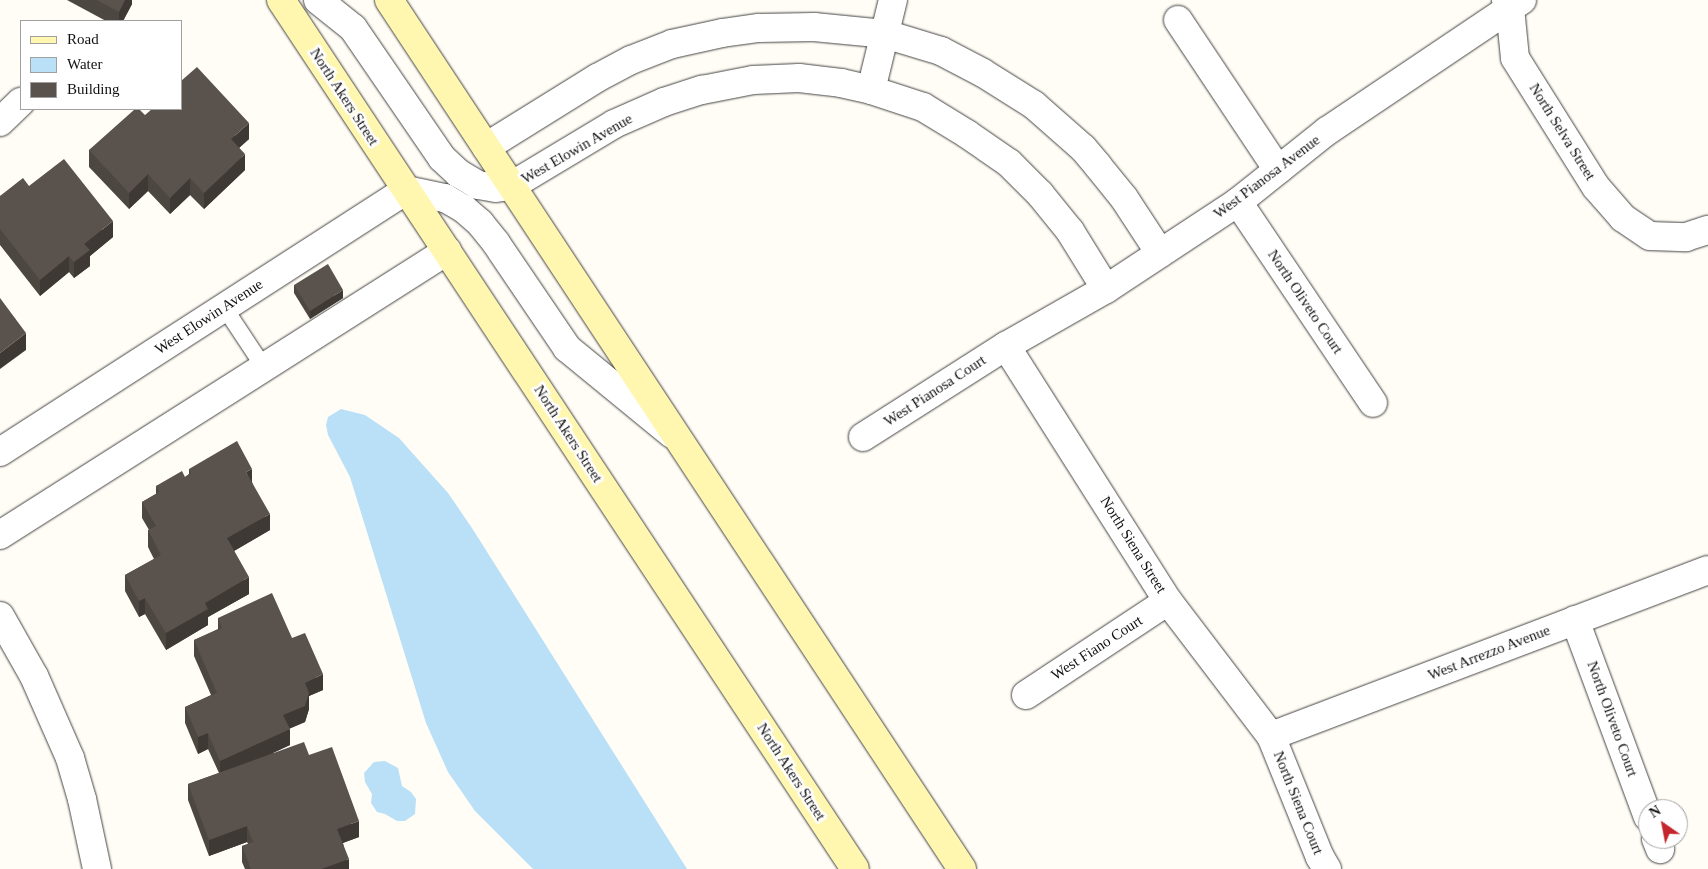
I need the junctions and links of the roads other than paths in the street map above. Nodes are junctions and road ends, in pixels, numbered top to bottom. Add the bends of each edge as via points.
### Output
1 (280, 0) edge
2 (318, 0) edge
3 (389, 0) edge
4 (893, 0) edge
5 (1513, 3) edge
6 (1178, 20) dead end
7 (885, 34) junction
8 (871, 90) junction
9 (20, 103) edge
10 (0, 122) edge
11 (486, 147) junction
12 (1278, 170) junction
13 (511, 186) junction
14 (406, 190) junction
15 (1238, 202) junction
16 (1708, 230) edge
17 (447, 251) junction
18 (1160, 253) junction
19 (1106, 289) junction
20 (224, 307) junction
21 (1006, 346) junction
22 (263, 366) junction
23 (1373, 403) dead end
24 (675, 436) junction
25 (863, 437) dead end
26 (0, 452) edge
27 (0, 535) edge
28 (1708, 570) edge
29 (1168, 601) junction
30 (0, 616) edge
31 (1575, 620) junction
32 (1026, 695) dead end
33 (1271, 736) junction
34 (1641, 799) edge
35 (1316, 865) edge
36 (97, 869) edge
37 (855, 869) edge
38 (962, 869) edge

1 - 14 main road, North Akers Street
2 - 13 street, West Elowin Avenue via 353,28 442,158 478,185
3 - 11 main road
4 - 7 street
5 - 12 street, West Pianosa Avenue via 1327,131
5 - 16 street, North Selva Street via 1515,58 1596,187 1623,218 1650,236 1686,236
6 - 12 street
7 - 8 street
7 - 11 street via 814,27 759,28 672,44 597,78
7 - 18 street via 941,51 1034,106 1098,166 1124,198
8 - 13 street, West Elowin Avenue via 799,78 752,80 702,90 664,102 614,124
8 - 19 street, West Elowin Avenue via 923,107 1009,163 1070,231
9 - 10 street
11 - 13 main road
12 - 15 street, West Pianosa Avenue
13 - 24 main road
14 - 17 main road, North Akers Street
14 - 20 street, West Elowin Avenue
14 - 24 street via 446,198 480,223 567,348
15 - 18 street, West Pianosa Avenue
15 - 23 street, North Oliveto Court
17 - 22 street
17 - 37 main road, North Akers Street
18 - 19 street, West Pianosa Avenue
19 - 21 street, West Pianosa Avenue
20 - 22 lane
20 - 26 street, West Elowin Avenue
21 - 25 street, West Pianosa Court
21 - 29 street, North Siena Street
22 - 27 street
24 - 38 main road
28 - 31 street, West Arrezzo Avenue
29 - 32 street, West Fiano Court
29 - 33 street, North Siena Street
30 - 36 street via 34,676 70,758
31 - 33 street, West Arrezzo Avenue
31 - 34 street, North Oliveto Court
33 - 35 street, North Siena Court

